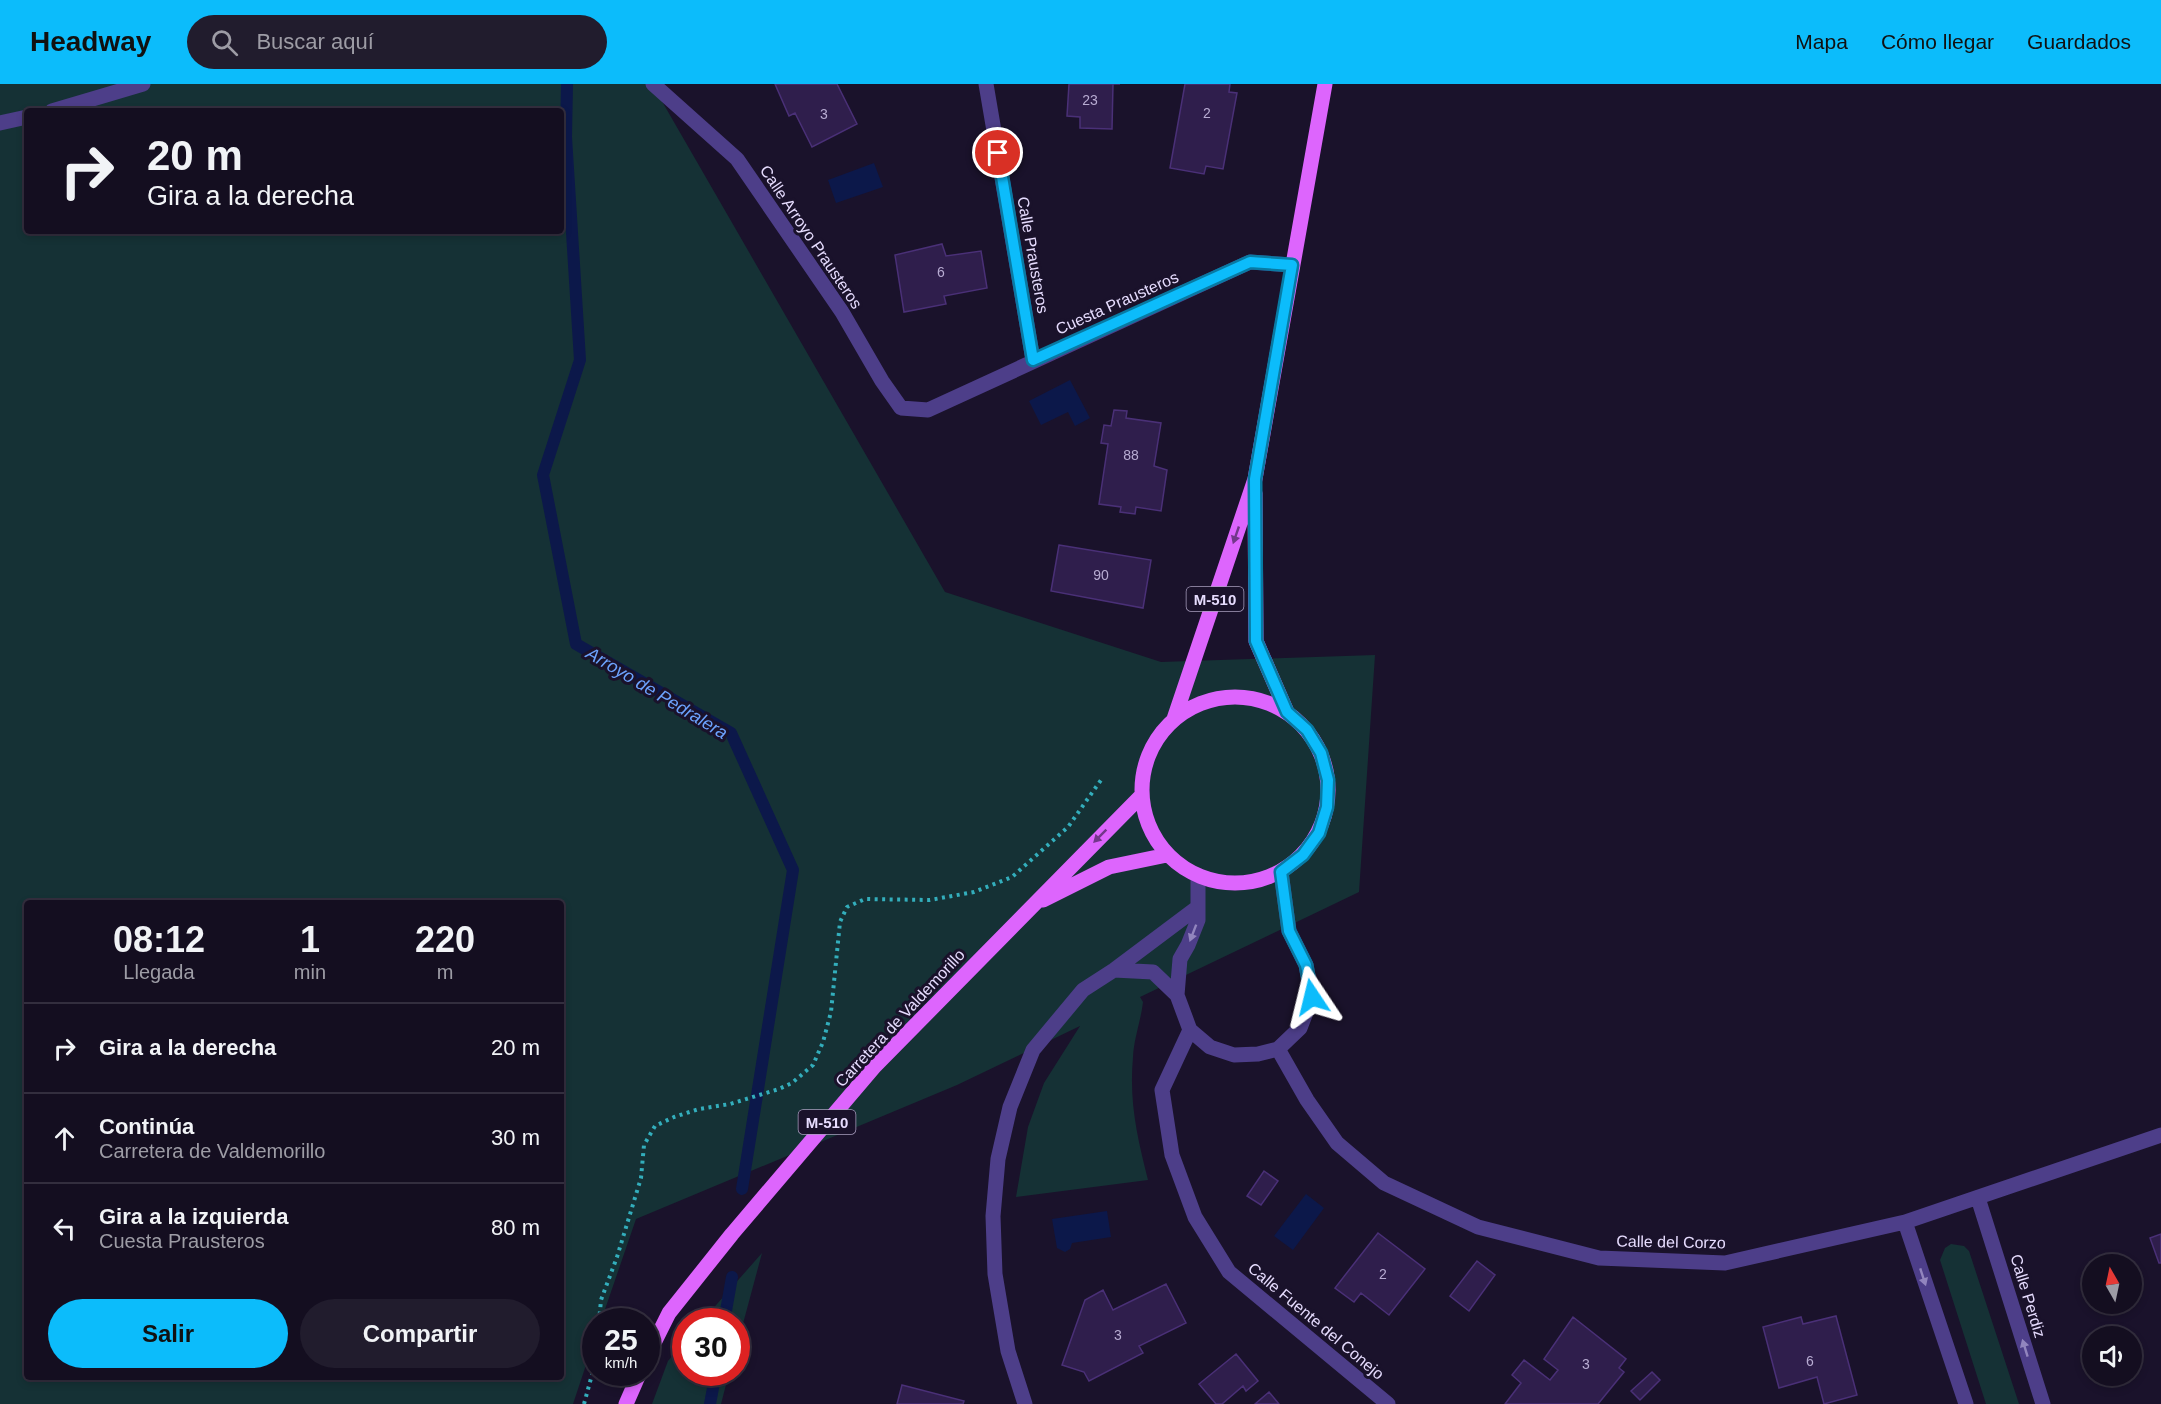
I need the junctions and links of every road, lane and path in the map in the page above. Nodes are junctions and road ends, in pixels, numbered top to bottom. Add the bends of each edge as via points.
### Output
1 (143, 84) edge
2 (653, 84) edge
3 (986, 84) edge
4 (1325, 84) edge
5 (62, 108) edge
6 (24, 118) edge
7 (0, 123) edge
8 (1292, 265) junction
9 (1033, 360) junction
10 (928, 410) joint
11 (1255, 479) junction
12 (1287, 712) junction
13 (1174, 719) junction
14 (1101, 780) dead end
15 (1142, 795) junction
16 (1167, 855) junction
17 (1281, 872) junction
18 (1197, 876) junction
19 (1032, 906) junction
20 (1198, 907) junction
21 (1114, 970) junction
22 (1177, 995) junction
23 (1190, 1030) junction
24 (1278, 1048) junction
25 (2161, 1135) edge
26 (1978, 1198) junction
27 (1905, 1222) junction
28 (600, 1308) edge
29 (660, 1331) edge
30 (589, 1386) edge
31 (634, 1386) edge
32 (584, 1404) edge
33 (626, 1404) edge
34 (1025, 1404) edge
35 (1388, 1404) edge
36 (1966, 1404) edge
37 (2043, 1404) edge

1 - 5 street
2 - 10 street, Calle Arroyo Prausteros via 736,159 842,312 902,408
3 - 9 street, Calle Prausteros
4 - 8 main road, M-510
6 - 7 street
8 - 9 street, Cuesta Prausteros via 1250,262
8 - 11 main road, M-510
9 - 10 street, Cuesta Prausteros
11 - 12 main road, M-510 via 1256,641
11 -> 13 main road, M-510
12 - 13 main road, M-510 via 1259,700 1229,697 1200,704
12 - 17 main road, M-510 via 1307,730 1321,753 1328,789 1319,833 1303,855
13 - 15 main road, M-510 via 1156,741 1145,767
14 - 28 path via 1068,827 1012,877 974,892 930,900 865,899 847,907 840,922 831,1012 813,1065 779,1089 699,1109 655,1126 644,1145 641,1178
15 - 16 main road, M-510 via 1154,837
15 -> 19 main road, Carretera de Valdemorillo / M-510
16 - 18 main road, M-510
16 - 19 main road, Carretera de Valdemorillo / M-510 via 1109,867
17 - 18 main road, M-510 via 1254,882 1225,883
17 - 24 street via 1289,931 1306,965 1312,997 1300,1028
18 - 20 street
19 - 29 main road, Carretera de Valdemorillo / M-510 via 875,1066 732,1234 669,1313
20 - 21 street
20 -> 22 street via 1198,920 1180,959
21 - 22 street via 1153,972
21 - 34 street via 1083,990 1033,1050 1010,1107 998,1159 993,1216 994,1274 1008,1351
22 - 23 street
23 - 24 street via 1210,1047 1234,1055
23 - 35 street, Calle Fuente del Conejo via 1162,1090 1172,1155 1195,1217 1229,1272
24 - 27 street, Calle del Corzo via 1337,1143 1384,1183 1478,1227 1599,1258 1725,1263
25 - 26 street, Calle del Corzo
26 - 27 street, Calle del Corzo
37 -> 26 street, Calle Perdiz
27 -> 36 street
30 - 32 path
31 - 33 main road

